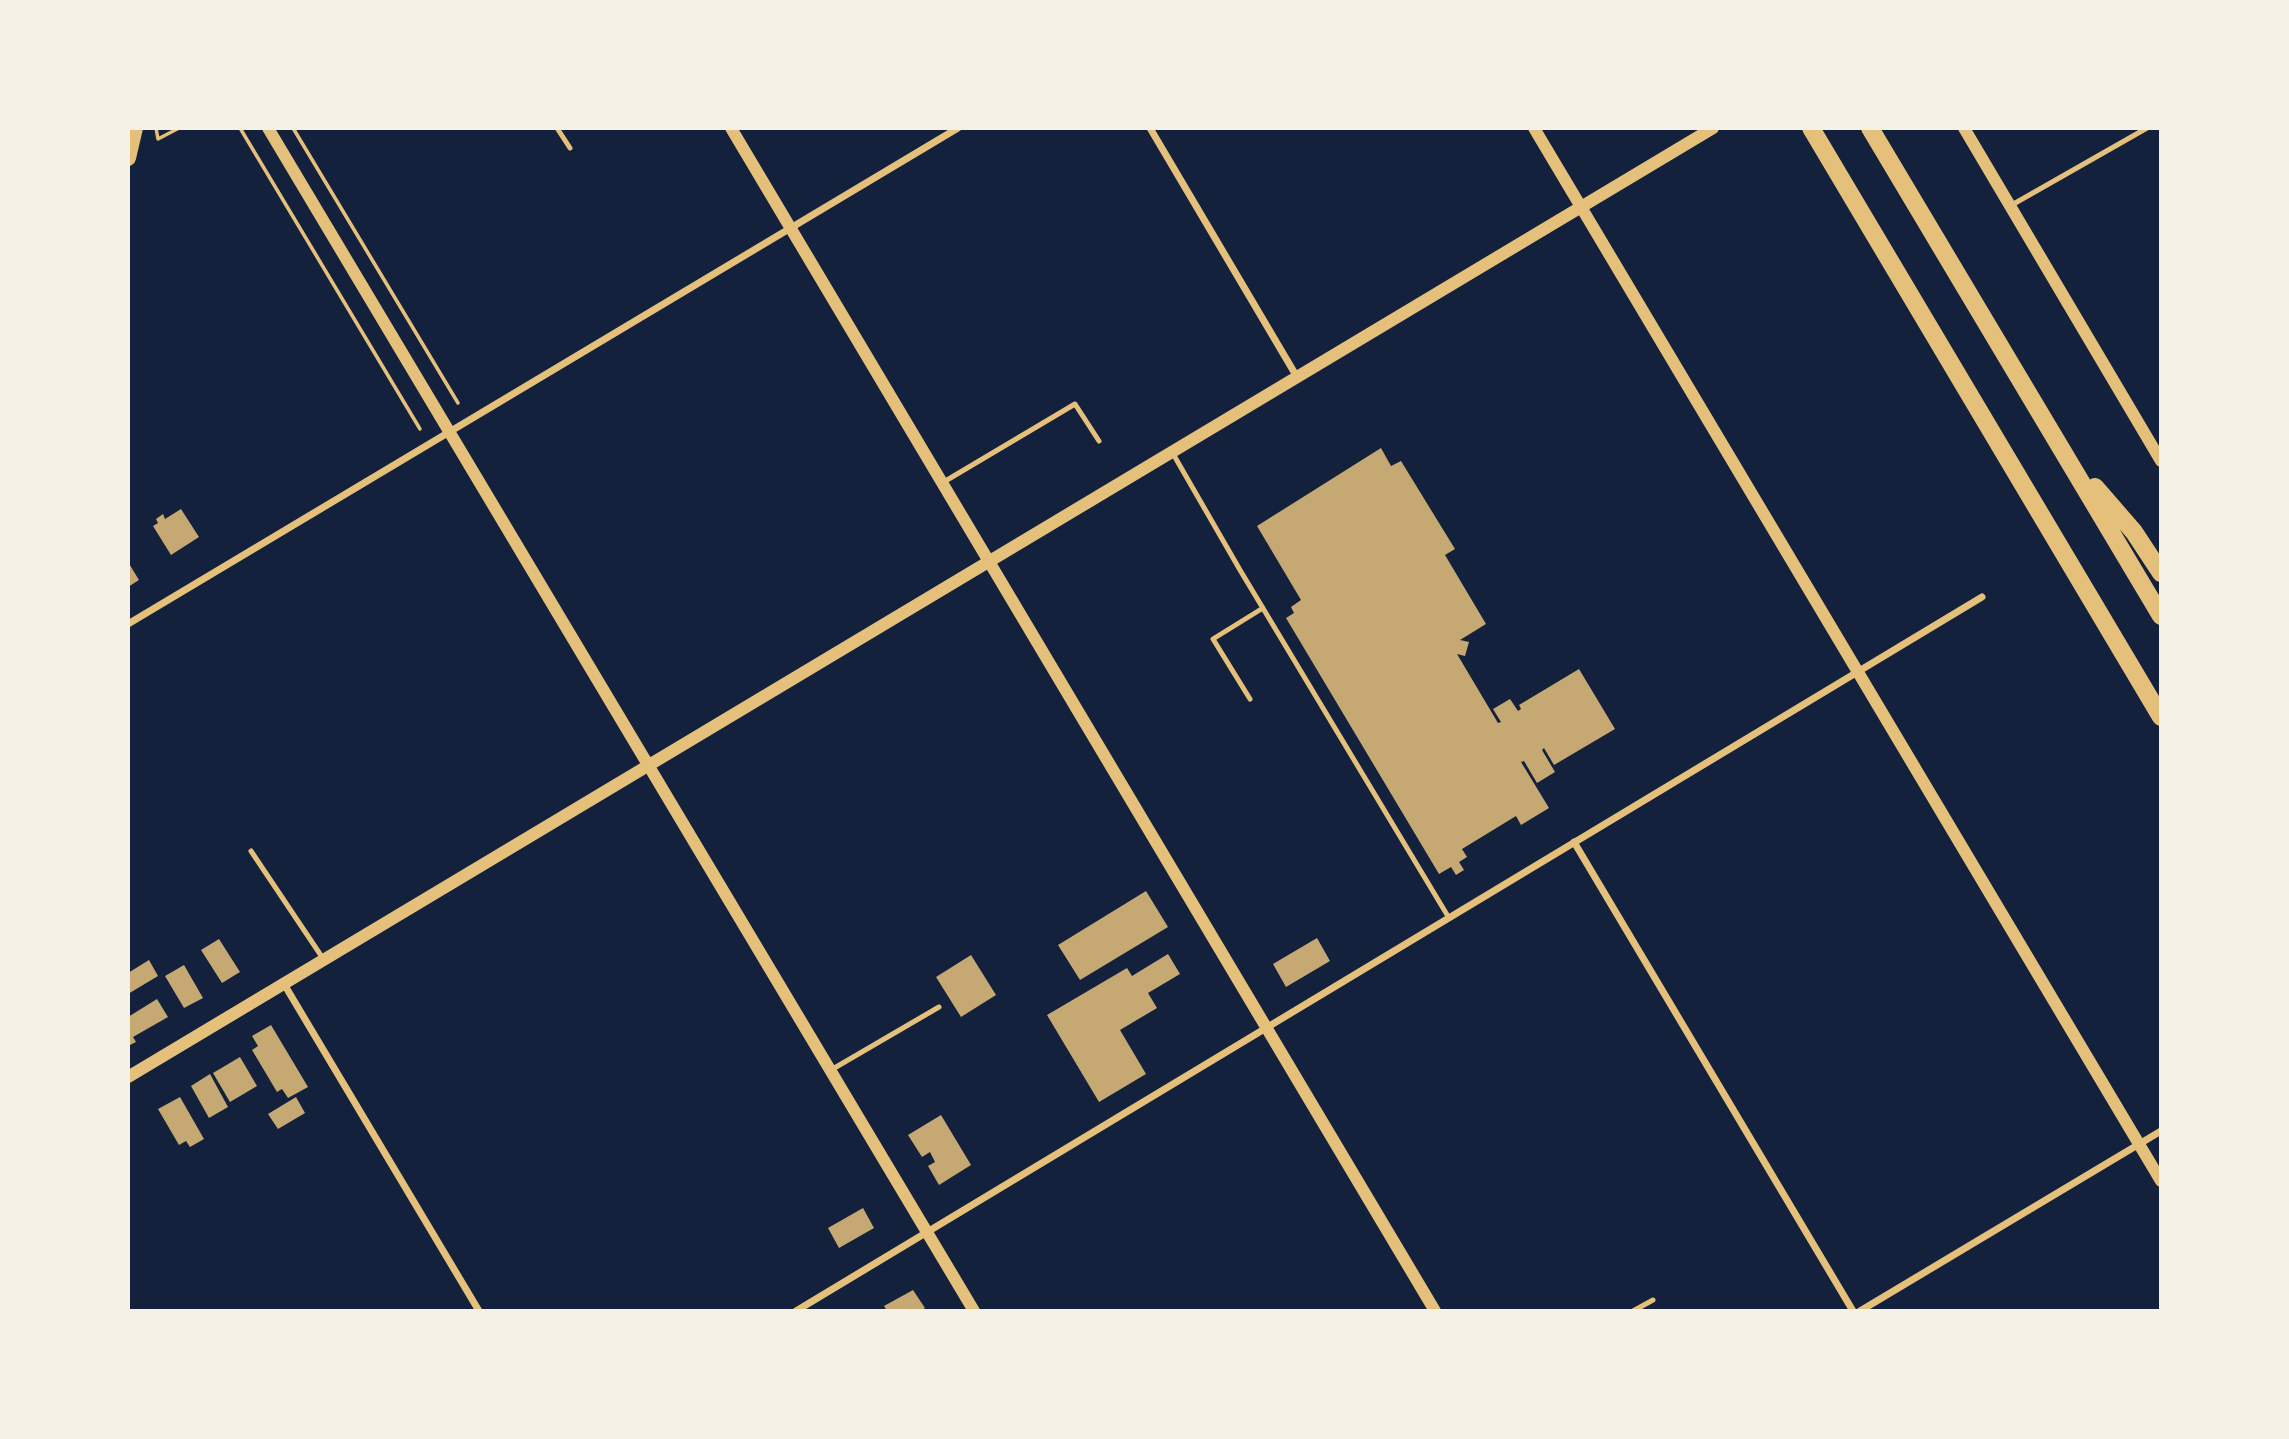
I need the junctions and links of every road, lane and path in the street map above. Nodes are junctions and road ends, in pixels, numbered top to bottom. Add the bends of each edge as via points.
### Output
1 (135, 128) edge
2 (156, 128) edge
3 (179, 128) edge
4 (240, 128) edge
5 (268, 128) edge
6 (293, 128) edge
7 (557, 128) edge
8 (731, 128) edge
9 (958, 128) edge
10 (1150, 128) edge
11 (1534, 128) edge
12 (1713, 128) edge
13 (1811, 128) edge
14 (1870, 128) edge
15 (1964, 128) edge
16 (2147, 128) edge
17 (570, 148) dead end
18 (128, 158) edge
19 (2010, 206) junction
20 (1582, 207) junction
21 (790, 228) junction
22 (1297, 377) junction
23 (458, 403) dead end
24 (420, 429) dead end
25 (451, 431) junction
26 (1099, 442) dead end
27 (1172, 452) junction
28 (2067, 456) junction
29 (2161, 461) edge
30 (942, 483) junction
31 (989, 562) junction
32 (2161, 573) edge
33 (1982, 597) dead end
34 (1262, 608) junction
35 (2161, 616) edge
36 (2104, 620) junction
37 (128, 624) edge
38 (1858, 671) junction
39 (1250, 699) dead end
40 (2161, 717) edge
41 (2161, 732) edge
42 (650, 765) junction
43 (1574, 842) junction
44 (251, 851) dead end
45 (1449, 918) junction
46 (324, 960) junction
47 (284, 984) junction
48 (939, 1007) dead end
49 (1266, 1028) junction
50 (831, 1070) junction
51 (128, 1077) edge
52 (2161, 1131) edge
53 (2139, 1144) junction
54 (2161, 1181) edge
55 (927, 1232) junction
56 (1653, 1300) dead end
57 (479, 1311) edge
58 (796, 1311) edge
59 (974, 1311) edge
60 (1435, 1311) edge
61 (1633, 1311) edge
62 (1853, 1311) edge
63 (1860, 1311) edge

1 - 18 main road
2 - 3 path via 158,139
4 - 24 path
5 - 25 street
6 - 23 path
7 - 17 lane
8 - 21 street
9 - 21 street
10 - 22 street
11 - 20 street
12 - 20 street
13 - 36 highway
14 - 28 highway
15 - 19 street
16 - 19 lane
19 - 29 street
20 - 22 street
20 - 38 street
21 - 25 street
21 - 30 street
22 - 27 street
25 - 37 street
25 - 42 street
26 - 30 lane via 1075,404
27 - 31 street
27 - 34 lane
28 - 32 highway via 2134,532
28 - 35 highway
30 - 31 street
31 - 42 street
31 - 49 street
33 - 38 street
34 - 39 lane via 1213,639
34 - 45 lane
36 - 40 highway
36 - 41 highway
38 - 43 street
38 - 53 street
42 - 46 street
42 - 50 street
43 - 45 street
43 - 62 street
44 - 46 lane
45 - 49 street
46 - 47 street
47 - 51 street
47 - 57 street
48 - 50 lane
49 - 55 street
49 - 60 street
50 - 55 street
52 - 53 street
53 - 54 street
53 - 63 street
55 - 58 street
55 - 59 street
56 - 61 lane

